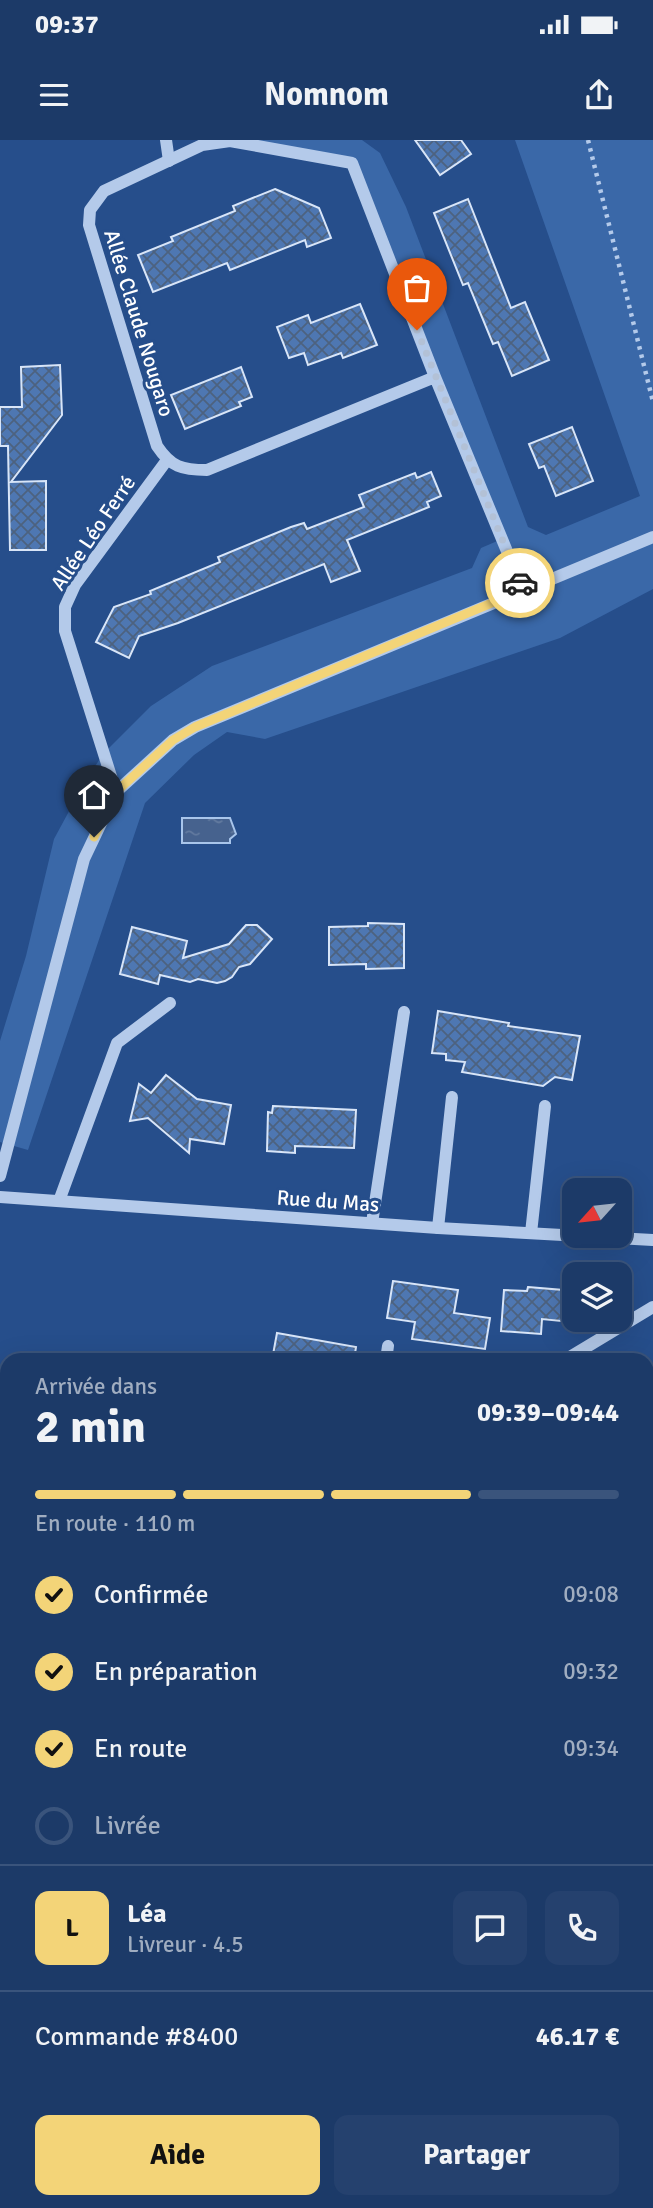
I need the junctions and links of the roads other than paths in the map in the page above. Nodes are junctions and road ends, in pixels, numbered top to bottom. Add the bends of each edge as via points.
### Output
1 (166, 140) edge
2 (169, 161) junction
3 (435, 377) junction
4 (167, 460) junction
5 (653, 537) edge
6 (523, 590) junction
7 (116, 792) junction
8 (170, 1003) dead end
9 (404, 1012) dead end
10 (452, 1097) dead end
11 (545, 1106) dead end
12 (0, 1176) edge
13 (0, 1197) edge
14 (59, 1201) junction
15 (372, 1223) junction
16 (438, 1228) junction
17 (531, 1233) junction
18 (653, 1240) edge
19 (653, 1307) edge
20 (388, 1346) dead end
21 (387, 1353) edge
22 (577, 1353) edge

1 - 2 street
2 - 3 street, Allée Claude Nougaro via 202,145 230,141 352,163
2 - 4 street, Allée Claude Nougaro via 104,191 90,210 89,225 157,446
3 - 4 street via 207,470 180,467
3 - 6 street, Allée Claude Nougaro
4 - 7 street, Allée Léo Ferré via 75,584 65,607 65,631
5 - 6 street
6 - 7 street via 195,727 173,740
7 - 12 street via 84,859
8 - 14 street via 117,1043
9 - 15 street
10 - 16 street
11 - 17 street
13 - 14 street, Rue du Mas
14 - 15 street, Rue du Mas
15 - 16 street, Rue du Mas
16 - 17 street, Rue du Mas
17 - 18 street, Rue du Mas
19 - 22 street
20 - 21 street

